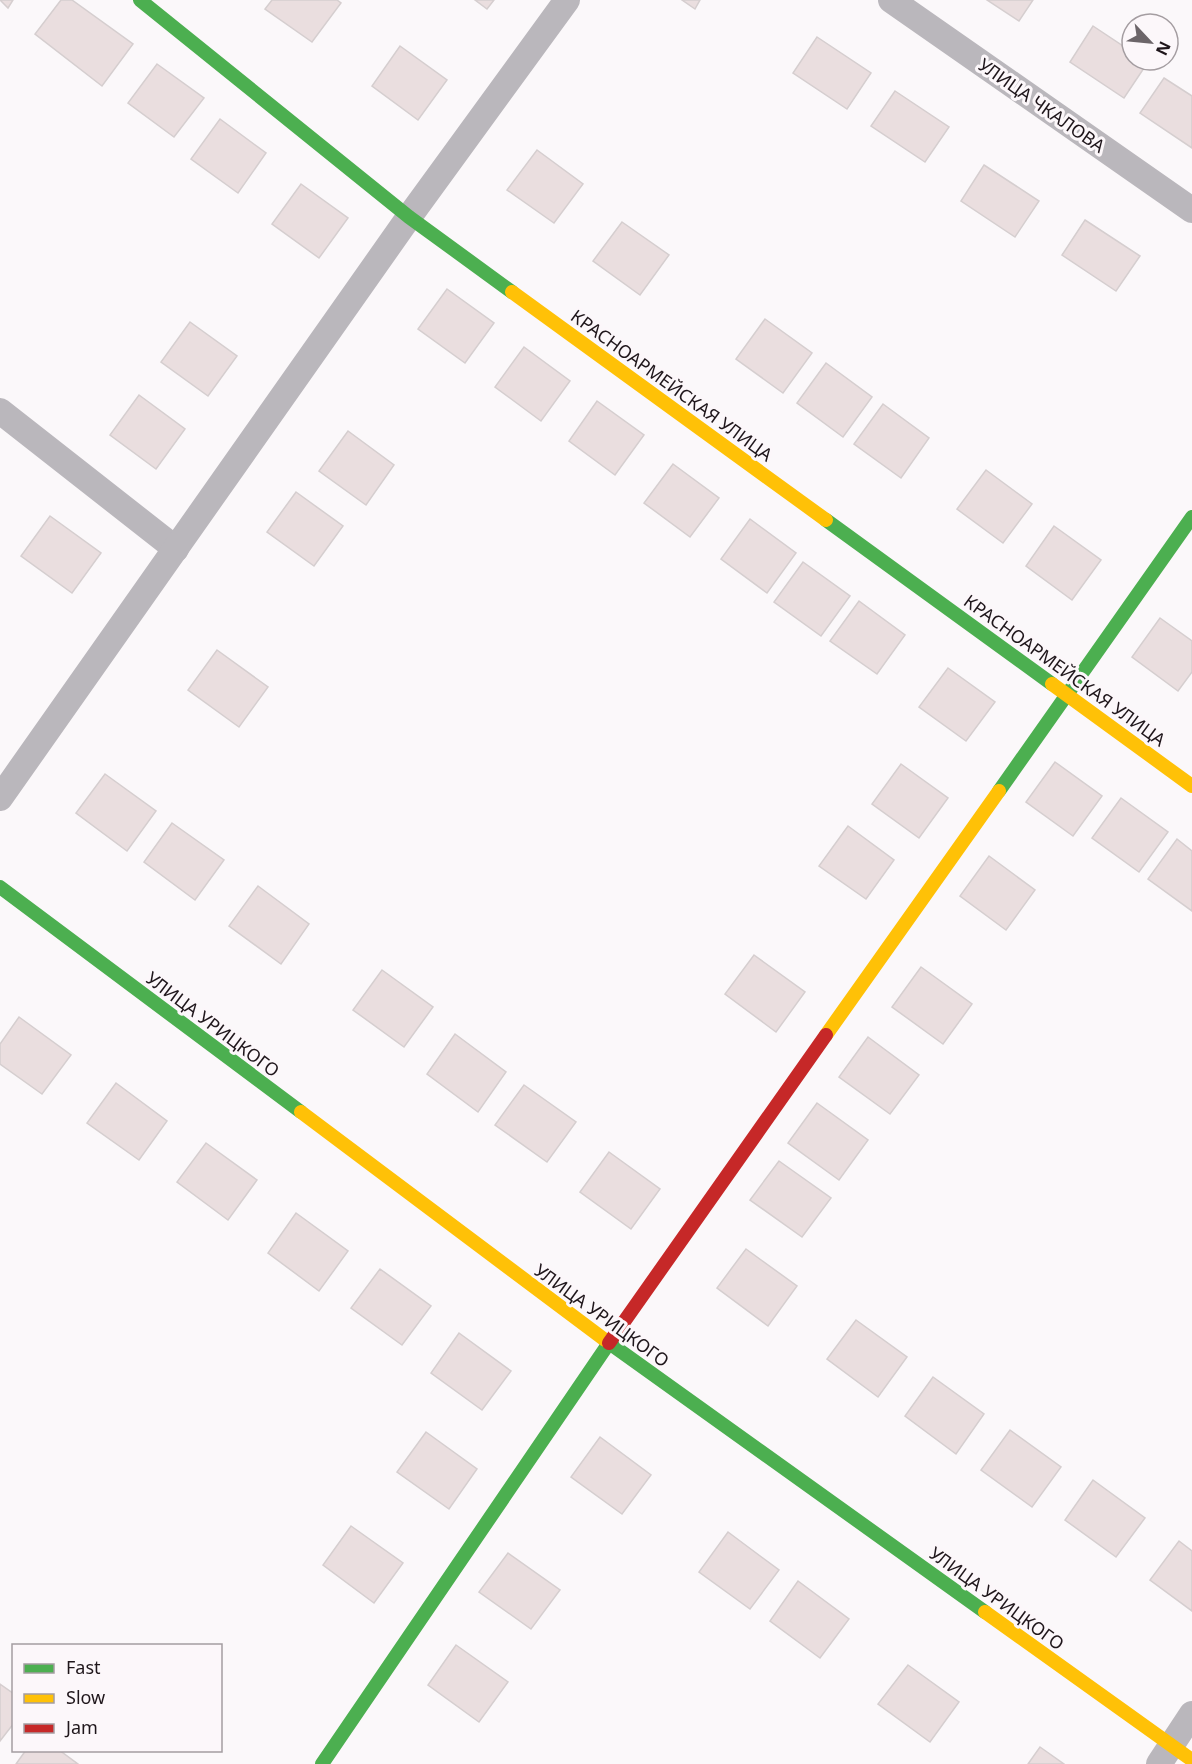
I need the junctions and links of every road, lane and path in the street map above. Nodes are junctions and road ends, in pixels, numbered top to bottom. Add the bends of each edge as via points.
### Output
1 (140, 0) edge
2 (567, 0) edge
3 (891, 0) edge
4 (1192, 210) edge
5 (410, 218) junction
6 (0, 411) edge
7 (1192, 517) edge
8 (176, 549) junction
9 (1068, 694) junction
10 (1192, 786) edge
11 (0, 798) edge
12 (0, 887) edge
13 (609, 1343) junction
14 (1192, 1714) edge
15 (1165, 1755) edge
16 (1192, 1760) edge
17 (322, 1764) edge

1 - 5 street, КРАСНОАРМЕЙСКАЯ УЛИЦА
2 - 5 street
3 - 4 street, УЛИЦА ЧКАЛОВА
5 - 8 street
5 - 9 street, КРАСНОАРМЕЙСКАЯ УЛИЦА
6 - 8 street
7 - 9 street
8 - 11 street
9 - 10 street, КРАСНОАРМЕЙСКАЯ УЛИЦА
9 - 13 street
12 - 13 street, УЛИЦА УРИЦКОГО
13 - 15 street, УЛИЦА УРИЦКОГО
13 - 17 street
14 - 15 street
15 - 16 street, УЛИЦА УРИЦКОГО

